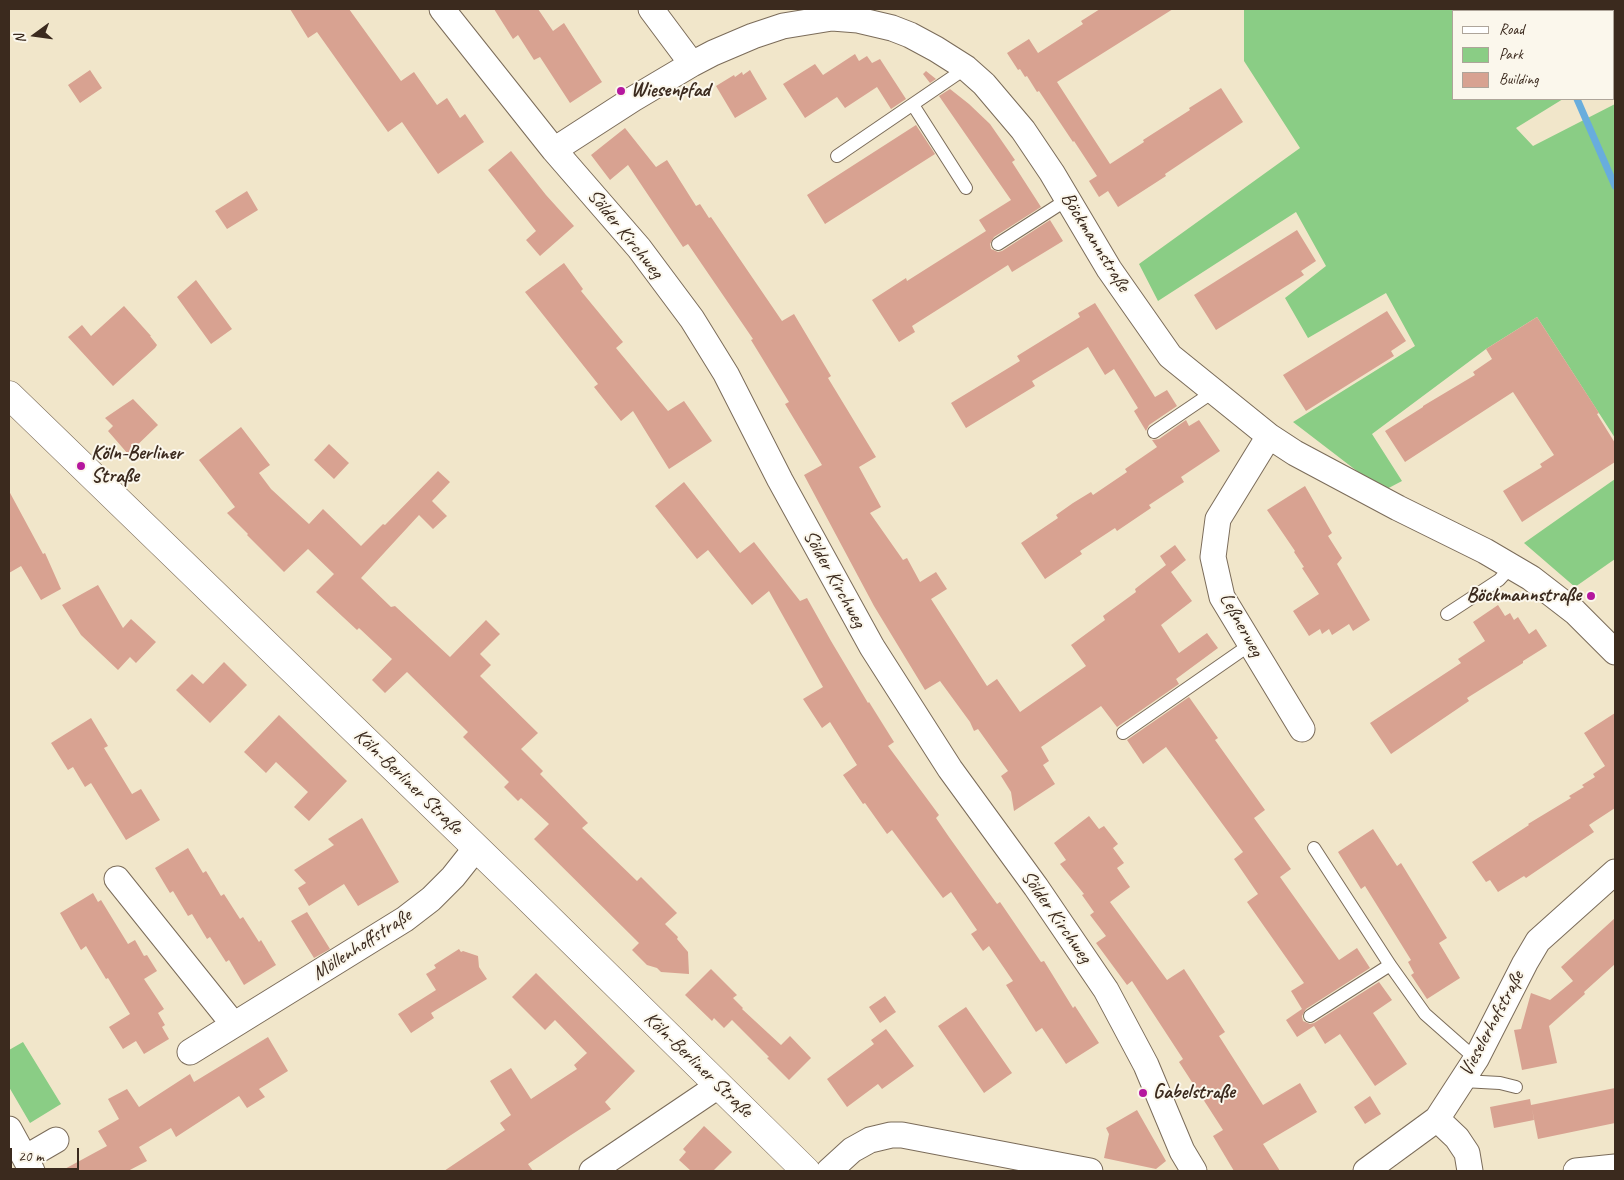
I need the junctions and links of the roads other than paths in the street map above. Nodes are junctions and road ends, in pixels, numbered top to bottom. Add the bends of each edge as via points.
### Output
1 (442, 9) edge
2 (651, 9) edge
3 (832, 13) edge
4 (692, 64) junction
5 (966, 68) junction
6 (913, 105) junction
7 (554, 150) junction
8 (837, 156) dead end
9 (966, 188) dead end
10 (1068, 199) junction
11 (998, 244) dead end
12 (1213, 392) junction
13 (9, 395) edge
14 (1154, 432) dead end
15 (1269, 436) junction
16 (1512, 566) junction
17 (1446, 614) dead end
18 (1251, 644) junction
19 (1615, 652) edge
20 (1302, 729) dead end
21 (1123, 733) dead end
22 (476, 848) junction
23 (1314, 848) dead end
24 (1615, 872) edge
25 (117, 879) dead end
26 (1390, 965) junction
27 (1310, 1016) dead end
28 (234, 1025) junction
29 (190, 1052) dead end
30 (1476, 1059) junction
31 (1463, 1080) junction
32 (718, 1086) junction
33 (1516, 1087) dead end
34 (1437, 1119) junction
35 (9, 1128) edge
36 (56, 1140) dead end
37 (28, 1165) edge
38 (1615, 1167) edge
39 (592, 1171) edge
40 (806, 1171) edge
41 (829, 1171) edge
42 (1090, 1171) edge
43 (1194, 1171) edge
44 (1366, 1171) edge
45 (1470, 1171) edge
46 (1576, 1171) edge

1 - 7 street, Sölder Kirchweg
2 - 4 street
3 - 4 street, Böckmannstraße via 753,36
3 - 5 street, Böckmannstraße via 892,28
4 - 7 street, Böckmannstraße
5 - 6 lane
5 - 10 street, Böckmannstraße via 1024,130
6 - 8 lane
6 - 9 lane
7 - 43 street, Sölder Kirchweg via 639,248 692,320 726,374 872,647 950,769 1106,990 1146,1065 1182,1151
10 - 11 lane
10 - 12 street, Böckmannstraße via 1109,269 1170,356
12 - 14 lane
12 - 15 street, Böckmannstraße
13 - 22 main road, Köln-Berliner Straße
15 - 16 street, Böckmannstraße via 1295,453
15 - 18 street, Leßnerweg via 1218,519 1213,557 1222,598
16 - 17 lane via 1499,580
16 - 19 street, Böckmannstraße via 1575,612
18 - 20 street, Leßnerweg
18 - 21 lane
22 - 28 street, Möllenhoffstraße via 431,899 404,919
22 - 32 main road, Köln-Berliner Straße
23 - 26 lane
24 - 30 street, Vieselerhofstraße via 1538,941
25 - 28 street
26 - 27 lane
26 - 30 lane via 1425,1014
28 - 29 street, Möllenhoffstraße
30 - 31 street, Vieselerhofstraße
31 - 33 lane
31 - 34 street, Vieselerhofstraße
32 - 39 street
32 - 40 main road, Köln-Berliner Straße
34 - 44 street, Vieselerhofstraße
34 - 45 street via 1467,1153
35 - 37 street
36 - 37 street
38 - 46 street
41 - 42 street via 852,1150 870,1140 891,1135

